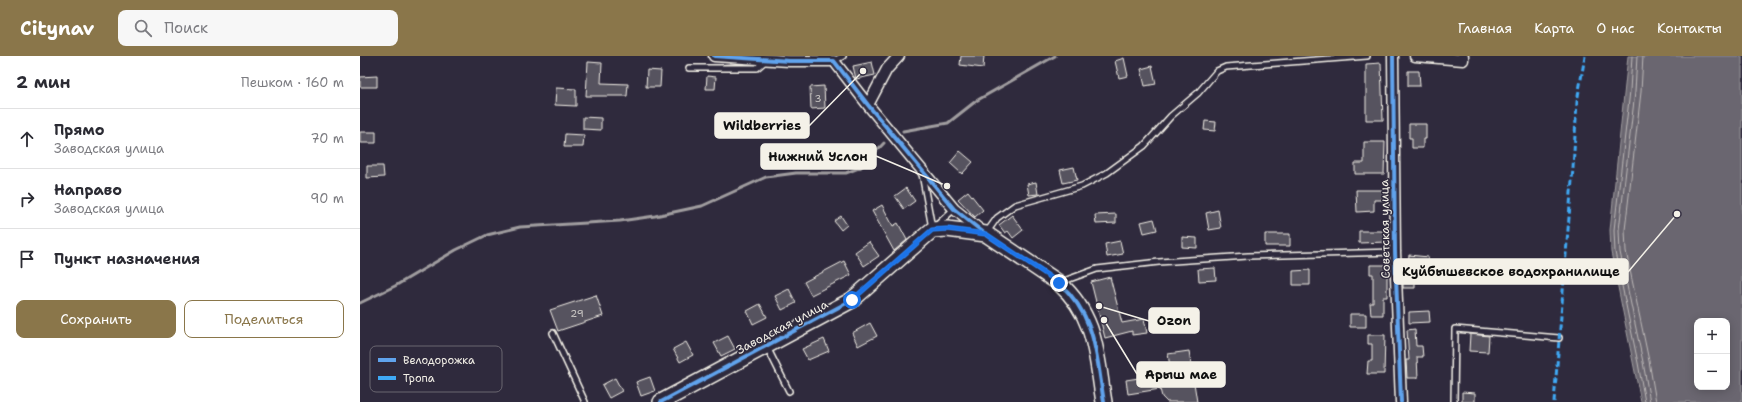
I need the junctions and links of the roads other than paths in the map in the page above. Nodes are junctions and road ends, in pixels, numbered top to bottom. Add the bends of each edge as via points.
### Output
1 (714, 56) edge
2 (898, 56) edge
3 (1366, 56) edge
4 (1393, 56) edge
5 (1415, 56) edge
6 (1463, 56) edge
7 (839, 59) edge
8 (767, 60) junction
9 (689, 68) dead end
10 (868, 105) junction
11 (922, 171) junction
12 (954, 209) junction
13 (932, 230) junction
14 (986, 234) junction
15 (1394, 252) junction
16 (1059, 283) junction
17 (552, 333) dead end
18 (1559, 338) dead end
19 (766, 346) junction
20 (789, 391) dead end
21 (585, 402) edge
22 (661, 402) edge
23 (1104, 402) edge
24 (1401, 402) edge
25 (1454, 402) edge

1 - 8 street
2 - 10 street via 887,69
3 - 14 lane via 1226,66 1217,71 1144,146 1108,173 1082,186 1016,205 997,218
4 - 15 street, Советская улица
5 - 6 street via 1463,60
7 - 8 street
7 - 10 street
8 - 9 lane via 757,68
10 - 11 street
11 - 12 street
11 - 13 lane
12 - 13 lane
12 - 14 street
13 - 14 street via 947,229
13 - 19 street, Заводская улица via 852,300
14 - 16 street
15 - 16 lane via 1248,256 1159,262 1097,269
15 - 24 street, Советская улица
16 - 23 street via 1069,292 1088,320 1094,340
17 - 21 lane
18 - 25 lane via 1455,329
19 - 20 lane
19 - 22 street, Заводская улица

